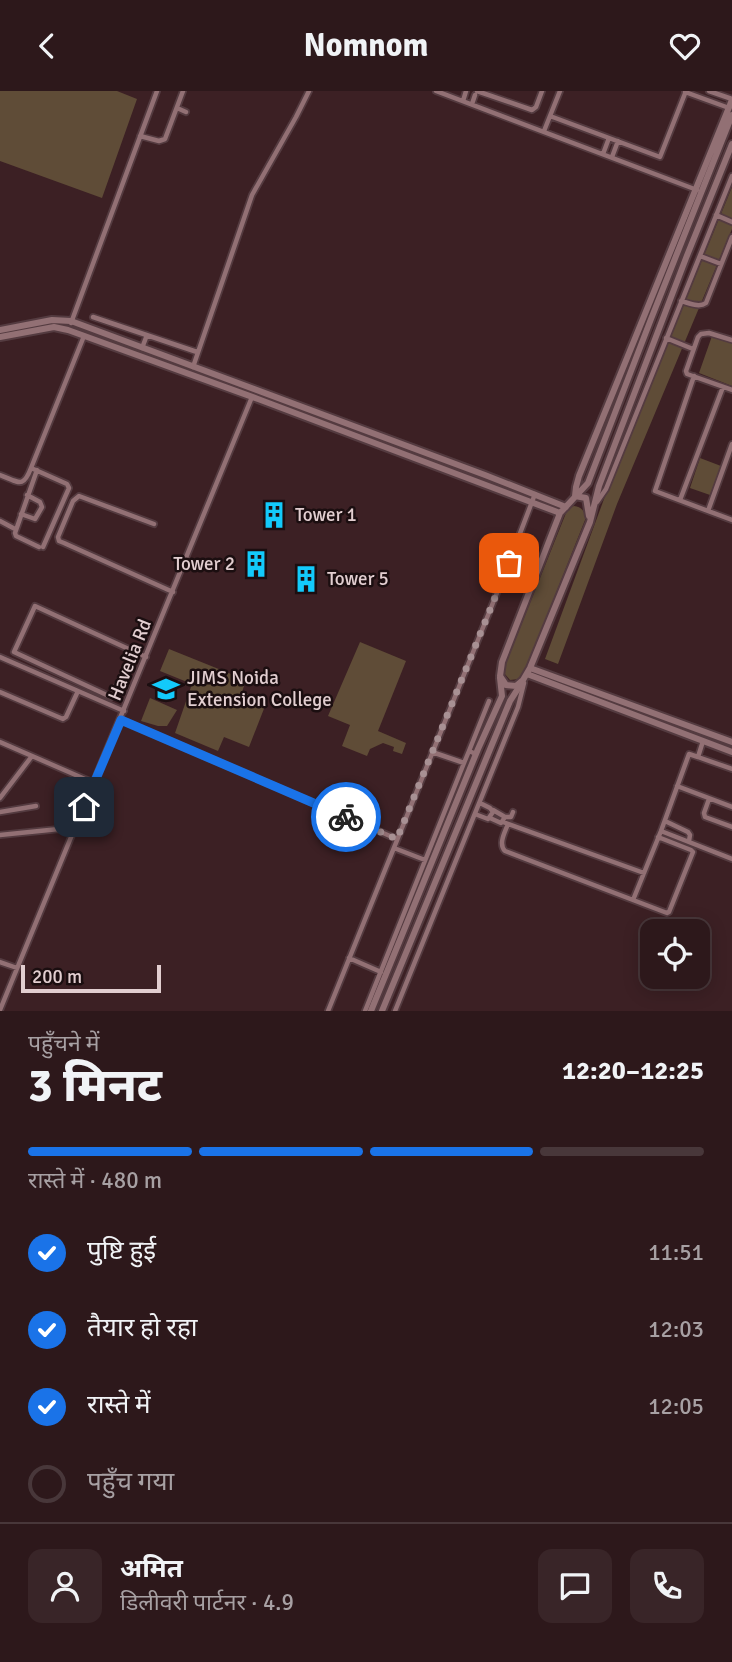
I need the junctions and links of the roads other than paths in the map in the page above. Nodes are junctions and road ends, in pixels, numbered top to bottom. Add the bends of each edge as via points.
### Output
1 (157, 91) edge
2 (183, 91) edge
3 (309, 91) edge
4 (436, 91) edge
5 (466, 91) edge
6 (542, 91) edge
7 (560, 91) edge
8 (709, 91) edge
9 (685, 92) edge
10 (476, 93) edge
11 (732, 100) edge
12 (463, 101) junction
13 (472, 104) junction
14 (177, 108) junction
15 (186, 112) dead end
16 (730, 112) edge
17 (550, 116) junction
18 (544, 131) junction
19 (140, 137) junction
20 (609, 138) junction
21 (618, 141) junction
22 (732, 144) edge
23 (603, 154) junction
24 (612, 157) junction
25 (732, 176) edge
26 (698, 191) junction
27 (716, 215) junction
28 (732, 222) edge
29 (732, 237) edge
30 (700, 256) junction
31 (721, 264) junction
32 (681, 300) junction
33 (93, 317) dead end
34 (71, 321) junction
35 (0, 330) edge
36 (68, 330) junction
37 (146, 335) junction
38 (84, 336) junction
39 (0, 337) edge
40 (666, 338) junction
41 (732, 340) edge
42 (142, 348) junction
43 (693, 349) junction
44 (197, 352) junction
45 (192, 367) junction
46 (694, 376) junction
47 (723, 387) junction
48 (732, 390) edge
49 (253, 397) junction
50 (274, 401) junction
51 (732, 444) edge
52 (34, 469) junction
53 (0, 475) edge
54 (535, 494) junction
55 (27, 495) junction
56 (575, 496) junction
57 (680, 501) junction
58 (532, 502) junction
59 (595, 504) junction
60 (563, 510) junction
61 (708, 511) junction
62 (21, 514) junction
63 (732, 520) edge
64 (0, 521) edge
65 (154, 524) dead end
66 (15, 529) junction
67 (587, 530) junction
68 (173, 592) junction
69 (0, 657) edge
70 (146, 657) junction
71 (526, 675) junction
72 (500, 676) junction
73 (122, 677) dead end
74 (78, 691) junction
75 (0, 692) edge
76 (489, 701) dead end
77 (124, 711) junction
78 (121, 720) junction
79 (703, 741) junction
80 (0, 742) edge
81 (732, 742) edge
82 (432, 752) junction
83 (472, 752) junction
84 (732, 752) edge
85 (32, 757) junction
86 (698, 757) junction
87 (486, 758) junction
88 (496, 762) junction
89 (464, 763) junction
90 (732, 769) edge
91 (94, 783) junction
92 (677, 786) junction
93 (0, 798) edge
94 (709, 799) junction
95 (480, 803) junction
96 (36, 806) dead end
97 (732, 807) edge
98 (492, 810) junction
99 (513, 811) dead end
100 (0, 812) edge
101 (475, 814) junction
102 (490, 818) junction
103 (505, 821) junction
104 (664, 821) junction
105 (732, 827) edge
106 (75, 831) junction
107 (661, 831) junction
108 (0, 835) edge
109 (658, 837) junction
110 (397, 839) junction
111 (689, 841) junction
112 (394, 848) junction
113 (732, 859) edge
114 (425, 860) junction
115 (644, 873) junction
116 (633, 900) junction
117 (349, 958) junction
118 (0, 962) edge
119 (17, 968) junction
120 (381, 972) junction
121 (0, 1010) edge
122 (328, 1011) edge
123 (365, 1011) edge
124 (372, 1011) edge
125 (382, 1011) edge
126 (395, 1011) edge

1 - 19 street
2 - 14 street
3 - 44 street via 252,195
4 - 12 street
5 - 12 street
6 - 10 street via 533,110
7 - 17 street
8 - 11 street
9 - 16 street
9 - 21 street via 660,157
10 - 13 street
11 - 16 main road
12 - 13 street
13 - 18 street
14 - 15 street
14 - 19 street via 164,139
16 - 26 main road
17 - 18 street
17 - 20 street
18 - 23 street
19 - 34 street
20 - 21 street
20 - 23 street
21 - 24 street
22 - 59 main road
23 - 24 street
24 - 26 street
25 - 27 street
26 - 56 main road via 588,483
27 - 28 street
27 - 30 street
29 - 31 street
30 - 31 street
30 - 32 street
31 - 32 street via 704,305
32 - 40 street
33 - 37 street
34 - 35 main road
34 - 36 street
34 - 42 main road
36 - 38 main road
36 - 39 main road via 54,327
37 - 42 street
37 - 44 street
38 - 49 main road
38 - 52 street
40 - 43 street
40 - 59 street via 606,489
41 - 43 street via 704,332
42 - 45 main road
43 - 46 street via 685,371
44 - 45 street
45 - 50 main road
46 - 47 street
46 - 57 street via 654,491
47 - 48 street
47 - 57 street
49 - 50 main road
49 - 68 street, Havelia Rd
50 - 54 main road
50 - 58 main road
51 - 61 street
52 - 53 street via 19,483
52 - 55 street
52 - 66 street via 69,488 41,547 16,536
54 - 58 street
54 - 60 main road
55 - 62 street
55 - 62 street via 42,507 35,519
56 - 60 main road
56 - 67 main road via 588,503
57 - 61 street
58 - 60 main road
58 - 82 street
59 - 67 main road
60 - 72 main road
61 - 63 street
62 - 66 street
64 - 66 street
65 - 68 street via 79,496 58,537
67 - 71 main road
68 - 70 street, Havelia Rd
69 - 74 street
70 - 73 street via 35,606 14,652 111,697
70 - 77 street, Havelia Rd
71 - 72 main road via 516,686 506,685
71 - 79 main road
71 - 81 main road
71 - 87 main road
71 - 88 street
72 - 83 main road via 502,696
74 - 75 street via 63,719
74 - 77 street
76 - 83 street
77 - 78 street, Havelia Rd
78 - 91 street, Havelia Rd
78 - 110 street
79 - 84 main road
79 - 86 street
80 - 85 street
82 - 89 street
82 - 110 street
83 - 89 street
83 - 124 main road
85 - 91 street
85 - 93 street
86 - 90 street
86 - 92 street via 689,754
87 - 88 street
87 - 125 main road
88 - 95 street
89 - 114 street
91 - 106 street, Havelia Rd
92 - 94 street
92 - 104 street
94 - 97 street
94 - 105 street via 705,817
95 - 98 street
95 - 101 street
96 - 100 street
98 - 102 street
98 - 103 street
99 - 103 street
101 - 102 street
101 - 126 street
102 - 103 street
103 - 115 street
103 - 116 street via 501,844 505,851
104 - 107 street
104 - 111 street via 688,832
106 - 108 street
106 - 119 street, Havelia Rd
107 - 109 street
107 - 111 street
109 - 115 street
109 - 116 street via 693,852 669,912
110 - 112 street
111 - 113 street
112 - 114 street
112 - 117 street
114 - 120 street
115 - 116 street
117 - 120 street
117 - 122 street
118 - 119 street
119 - 121 street, Havelia Rd
120 - 123 street

